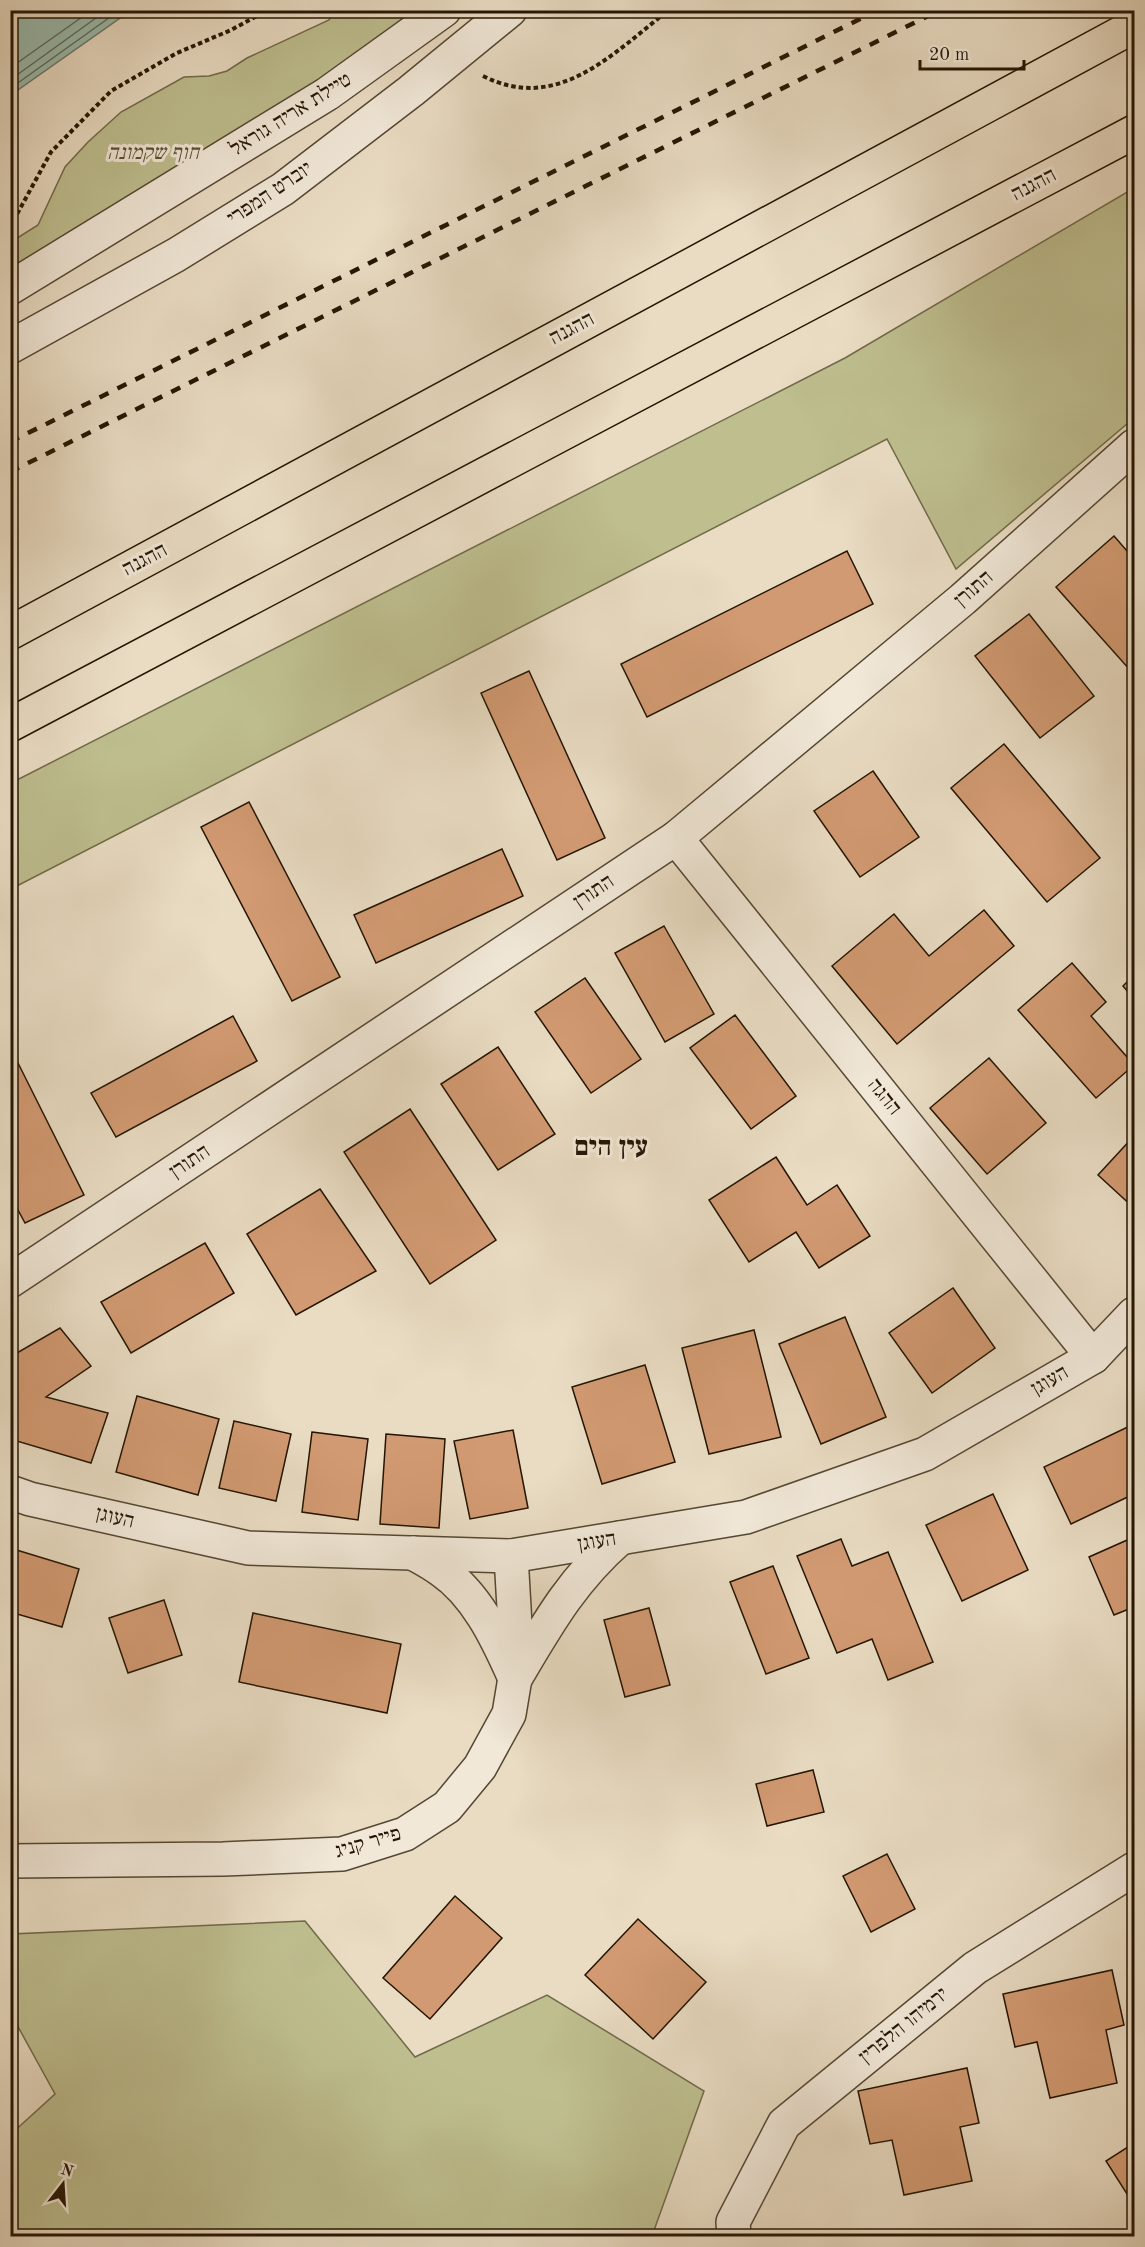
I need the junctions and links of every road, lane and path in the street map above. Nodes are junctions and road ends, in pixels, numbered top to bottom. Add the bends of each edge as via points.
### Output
1 (268, 10) edge
2 (444, 10) edge
3 (510, 10) edge
4 (669, 10) edge
5 (1134, 26) edge
6 (457, 55) junction
7 (1134, 132) edge
8 (10, 227) edge
9 (10, 288) edge
10 (10, 347) edge
11 (1134, 446) edge
12 (10, 633) edge
13 (10, 725) edge
14 (676, 838) junction
15 (10, 1281) edge
16 (1134, 1314) edge
17 (1093, 1357) junction
18 (10, 1492) edge
19 (620, 1538) junction
20 (413, 1553) junction
21 (511, 1556) junction
22 (515, 1678) junction
23 (10, 1861) edge
24 (1134, 1869) edge
25 (734, 2236) edge

1 - 8 path via 177,53 111,91 51,152
2 - 9 street, טיילת אריה גוראל via 327,94
3 - 6 street, יוברט המפרי
4 - 6 path via 583,75 552,86 504,86
5 - 12 highway, ההגנה
6 - 10 street, יוברט המפרי via 283,189 176,255
7 - 13 highway, ההגנה
11 - 14 street, התורן via 963,599
14 - 15 street, התורן
14 - 17 street, ההגה
16 - 17 street, העוגן
17 - 19 street, העוגן via 925,1454 746,1517
18 - 20 street, העוגן via 248,1548
19 - 21 street, העוגן
19 - 22 street via 568,1592
20 - 21 street, העוגן
20 - 22 street via 464,1589 500,1645
21 - 22 street, פייר קניג
22 - 23 street, פייר קניג via 509,1714 480,1767 447,1807 405,1834 342,1854
24 - 25 street, ירמיהו הלפרין via 975,1968 783,2124 733,2222

